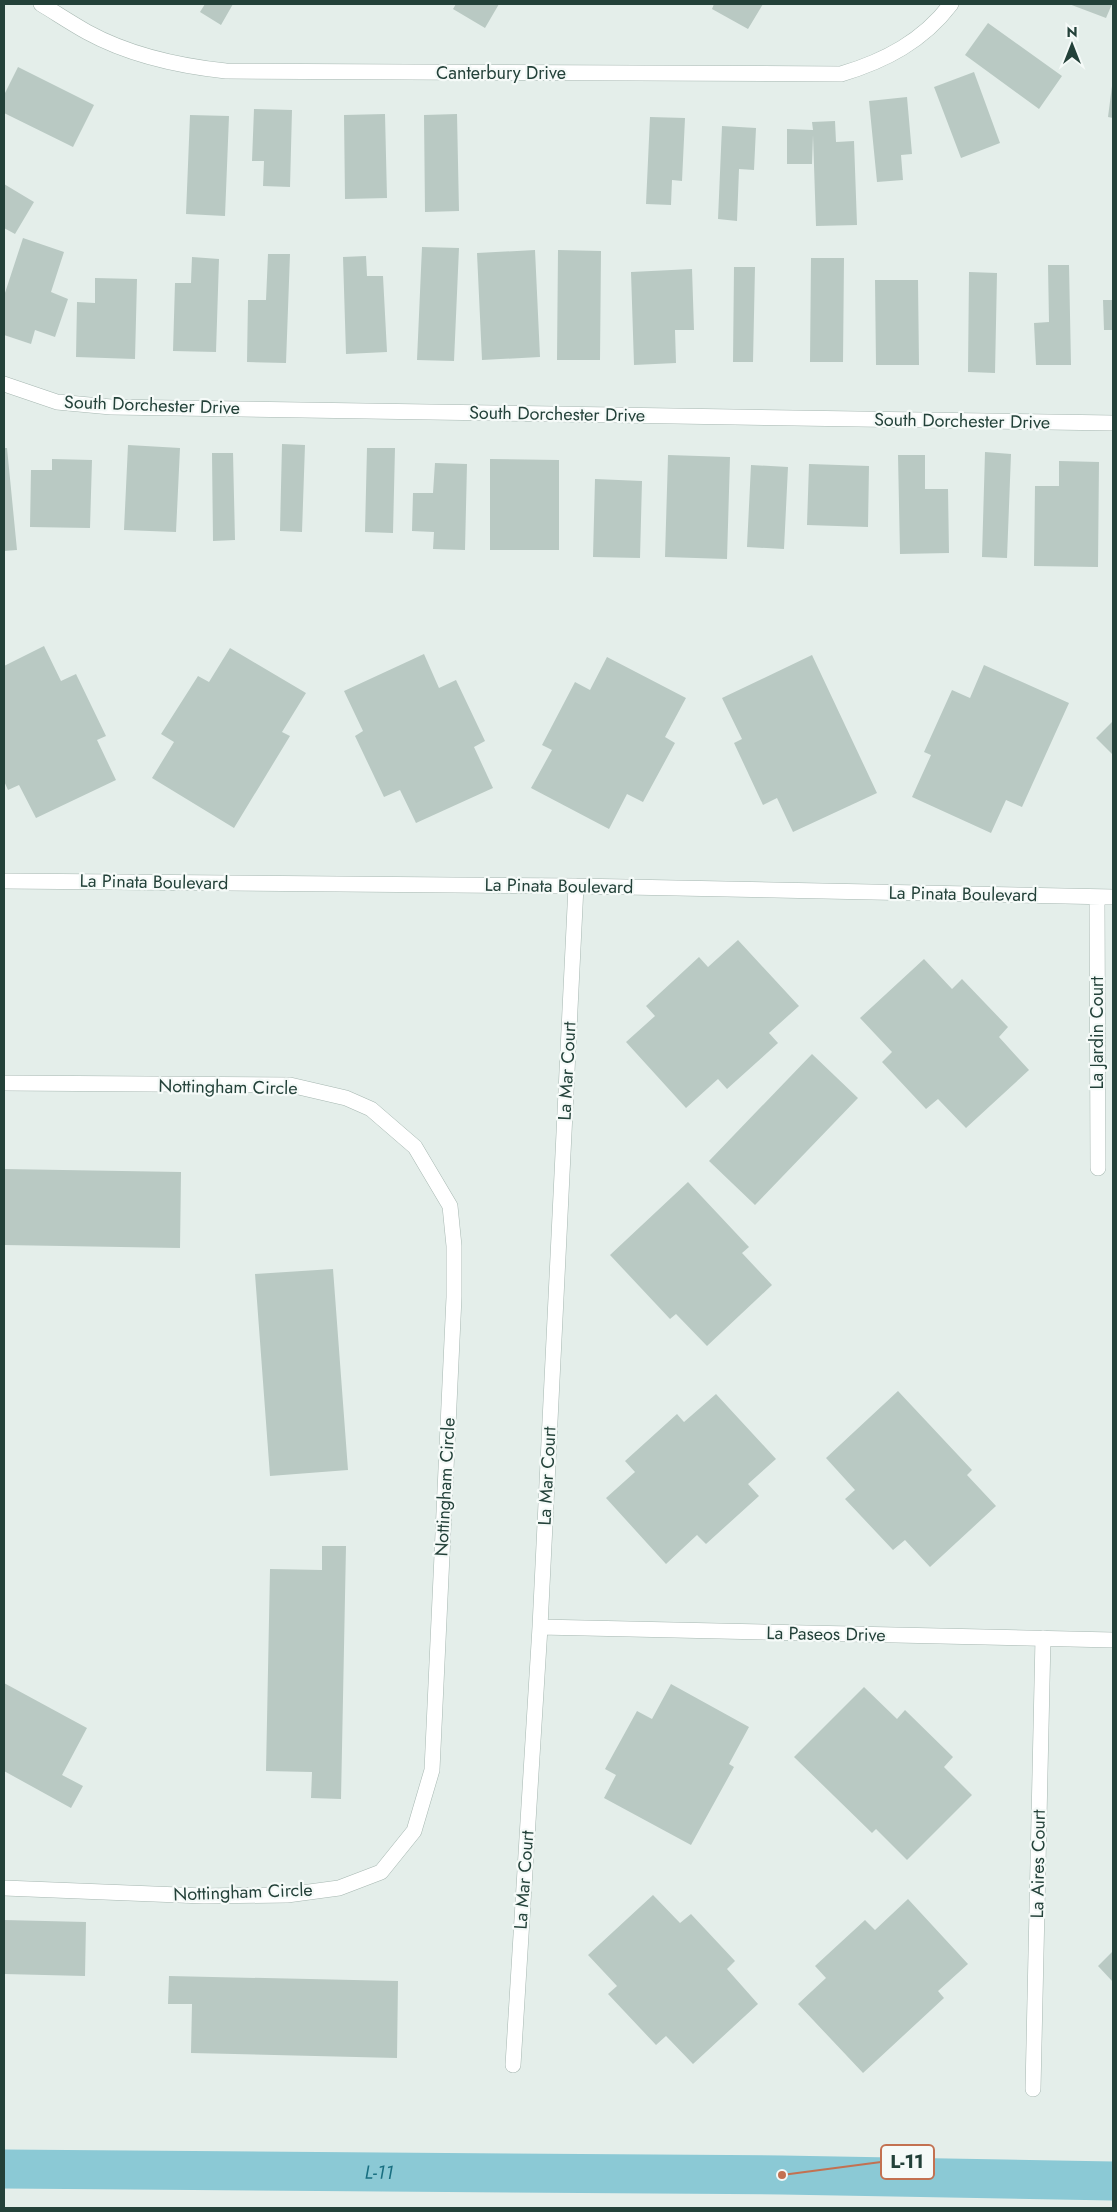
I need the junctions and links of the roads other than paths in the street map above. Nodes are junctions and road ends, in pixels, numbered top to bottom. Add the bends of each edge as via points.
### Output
1 (41, 4) edge
2 (951, 4) edge
3 (4, 384) edge
4 (1113, 423) edge
5 (4, 880) edge
6 (576, 886) junction
7 (1097, 897) junction
8 (1113, 897) edge
9 (4, 1083) edge
10 (1098, 1168) dead end
11 (540, 1627) junction
12 (1043, 1638) junction
13 (1113, 1640) edge
14 (4, 1888) edge
15 (513, 2065) dead end
16 (1033, 2089) dead end

1 - 2 street, Canterbury Drive via 88,32 140,54 195,68 226,71 841,74 870,66 897,52 922,35
3 - 4 street, South Dorchester Drive via 57,402 111,407
5 - 6 street, La Pinata Boulevard
6 - 7 street, La Pinata Boulevard
6 - 11 street, La Mar Court
7 - 8 street, La Pinata Boulevard
7 - 10 street, La Jardin Court
9 - 14 street, Nottingham Circle via 290,1085 346,1098 371,1109 415,1148 450,1206 454,1246 432,1770 414,1832 380,1872 339,1888 288,1895 204,1896
11 - 12 street, La Paseos Drive
11 - 15 street, La Mar Court
12 - 13 street, La Paseos Drive
12 - 16 street, La Aires Court

